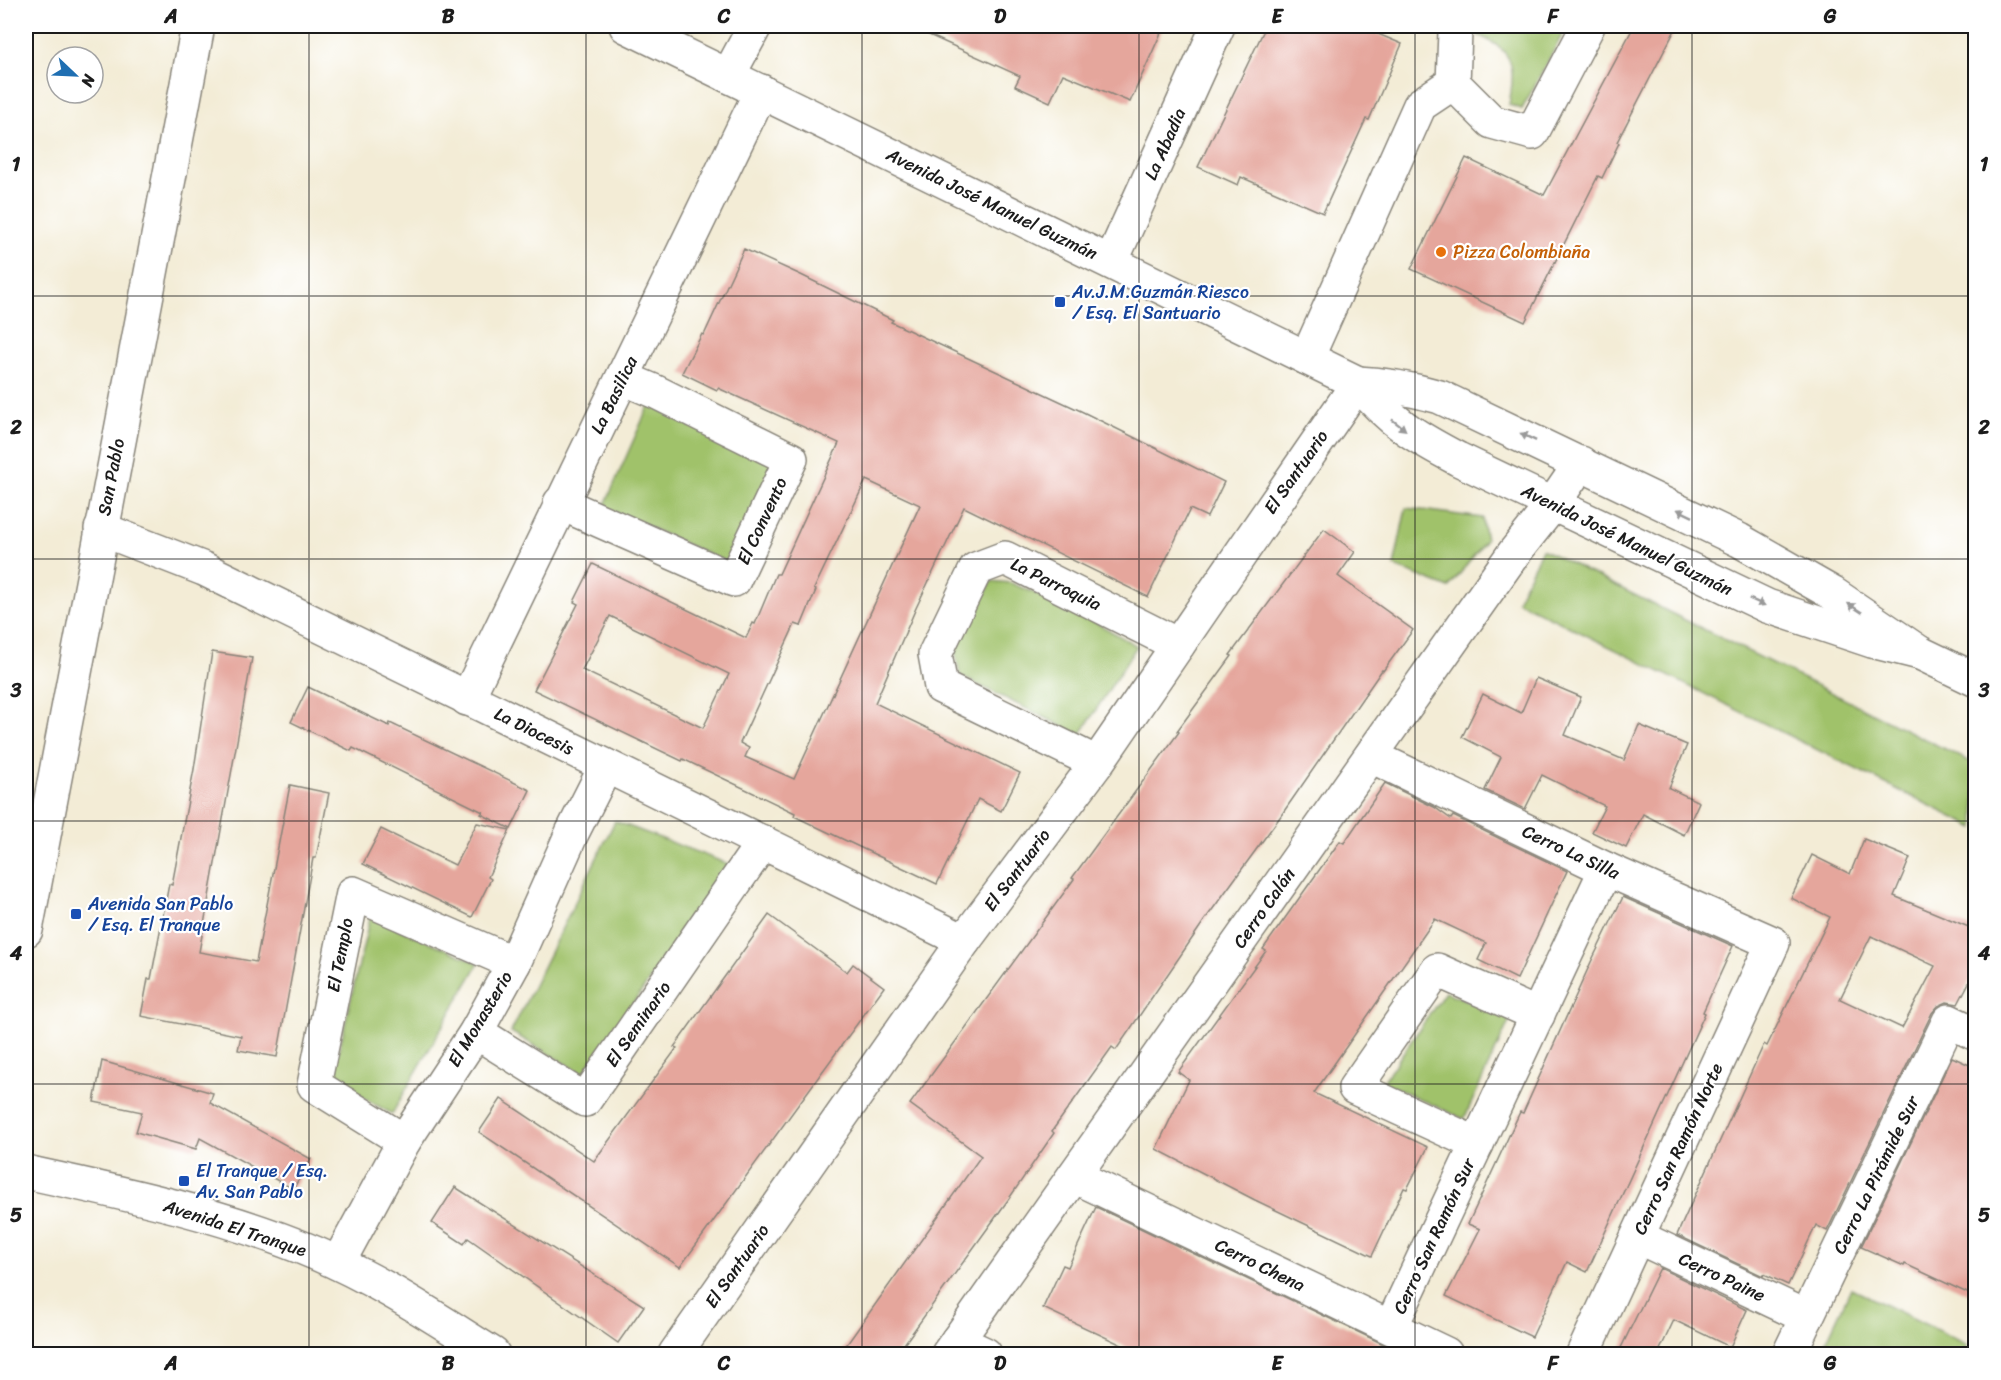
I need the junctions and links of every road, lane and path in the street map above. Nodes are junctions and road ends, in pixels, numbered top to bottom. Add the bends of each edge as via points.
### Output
1 (198, 26) edge
2 (626, 26) edge
3 (755, 26) edge
4 (1218, 26) edge
5 (1458, 26) edge
6 (1588, 26) edge
7 (728, 76) junction
8 (1453, 83) junction
9 (761, 91) junction
10 (1111, 262) junction
11 (1307, 358) junction
12 (623, 378) junction
13 (1358, 383) junction
14 (1581, 463) junction
15 (560, 503) junction
16 (1553, 504) junction
17 (101, 529) junction
18 (1178, 645) junction
19 (1920, 653) junction
20 (1976, 680) edge
21 (467, 699) junction
22 (1371, 756) junction
23 (1098, 762) junction
24 (606, 766) junction
25 (763, 842) junction
26 (1606, 869) junction
27 (26, 930) edge
28 (964, 941) junction
29 (1773, 943) joint
30 (514, 963) junction
31 (1538, 1015) junction
32 (476, 1032) junction
33 (1976, 1034) edge
34 (404, 1141) junction
35 (1477, 1144) junction
36 (26, 1172) edge
37 (1074, 1176) junction
38 (1638, 1237) junction
39 (338, 1263) junction
40 (1807, 1317) junction
41 (1391, 1327) junction
42 (964, 1350) edge
43 (493, 1354) edge
44 (675, 1354) edge
45 (1446, 1354) edge
46 (1583, 1354) edge
47 (1789, 1354) edge

1 - 17 street, San Pablo
2 - 7 street, Avenida José Manuel Guzmán
3 - 7 street
4 - 10 street, La Abadia
5 - 8 street
6 - 8 street via 1532,133 1491,122
7 - 9 street, Avenida José Manuel Guzmán
8 - 11 street via 1420,105
9 - 10 street, Avenida José Manuel Guzmán
9 - 12 street, La Basilica
10 - 11 street, Avenida José Manuel Guzmán
11 - 13 street, Avenida José Manuel Guzmán
12 - 15 street, La Basilica
12 - 15 street, El Convento via 791,459 734,580
14 -> 13 street, Avenida José Manuel Guzmán via 1440,397 1385,384
13 -> 16 street, Avenida José Manuel Guzmán via 1411,434
13 - 18 street, El Santuario
14 - 16 street, Cerro Calán
19 -> 14 street, Avenida José Manuel Guzmán via 1786,566
15 - 21 street, La Basilica
16 -> 19 street, Avenida José Manuel Guzmán via 1767,606
16 - 22 street, Cerro Calán
17 - 21 street, La Diocesis via 204,569
17 - 27 street, San Pablo
18 - 23 street, El Santuario
18 - 23 street, La Parroquia via 1005,558 976,569 935,654 941,687
19 - 20 street, Avenida José Manuel Guzmán
21 - 24 street, La Diocesis
22 - 26 street, Cerro La Silla
22 - 37 street, Cerro Calán
23 - 28 street, El Santuario
24 - 25 street, La Diocesis
24 - 30 street, El Monasterio
25 - 28 street, La Diocesis
25 - 32 street, El Seminario via 585,1100
26 - 29 street, Cerro La Silla
26 - 31 street, Cerro San Ramón Sur
28 - 44 street, El Santuario
29 - 38 street, Cerro San Ramón Norte
30 - 32 street, El Monasterio
30 - 34 street, El Templo via 352,893 314,1085
31 - 35 street, Cerro San Ramón Sur
31 - 35 street, Cerro San Ramón Sur via 1437,970 1355,1088
32 - 34 street, El Monasterio
33 - 40 street, Cerro La Pirámide Sur via 1949,1021
34 - 39 street, El Monasterio
35 - 41 street, Cerro San Ramón Sur
36 - 39 street, Avenida El Tranque via 202,1214
37 - 41 street, Cerro Chena
37 - 42 street, Cerro Calán
38 - 40 street, Cerro Paine
38 - 46 street, Cerro San Ramón Norte
39 - 43 street, Avenida El Tranque via 396,1293
40 - 47 street, Cerro La Pirámide Sur
41 - 45 street, Cerro Chena

